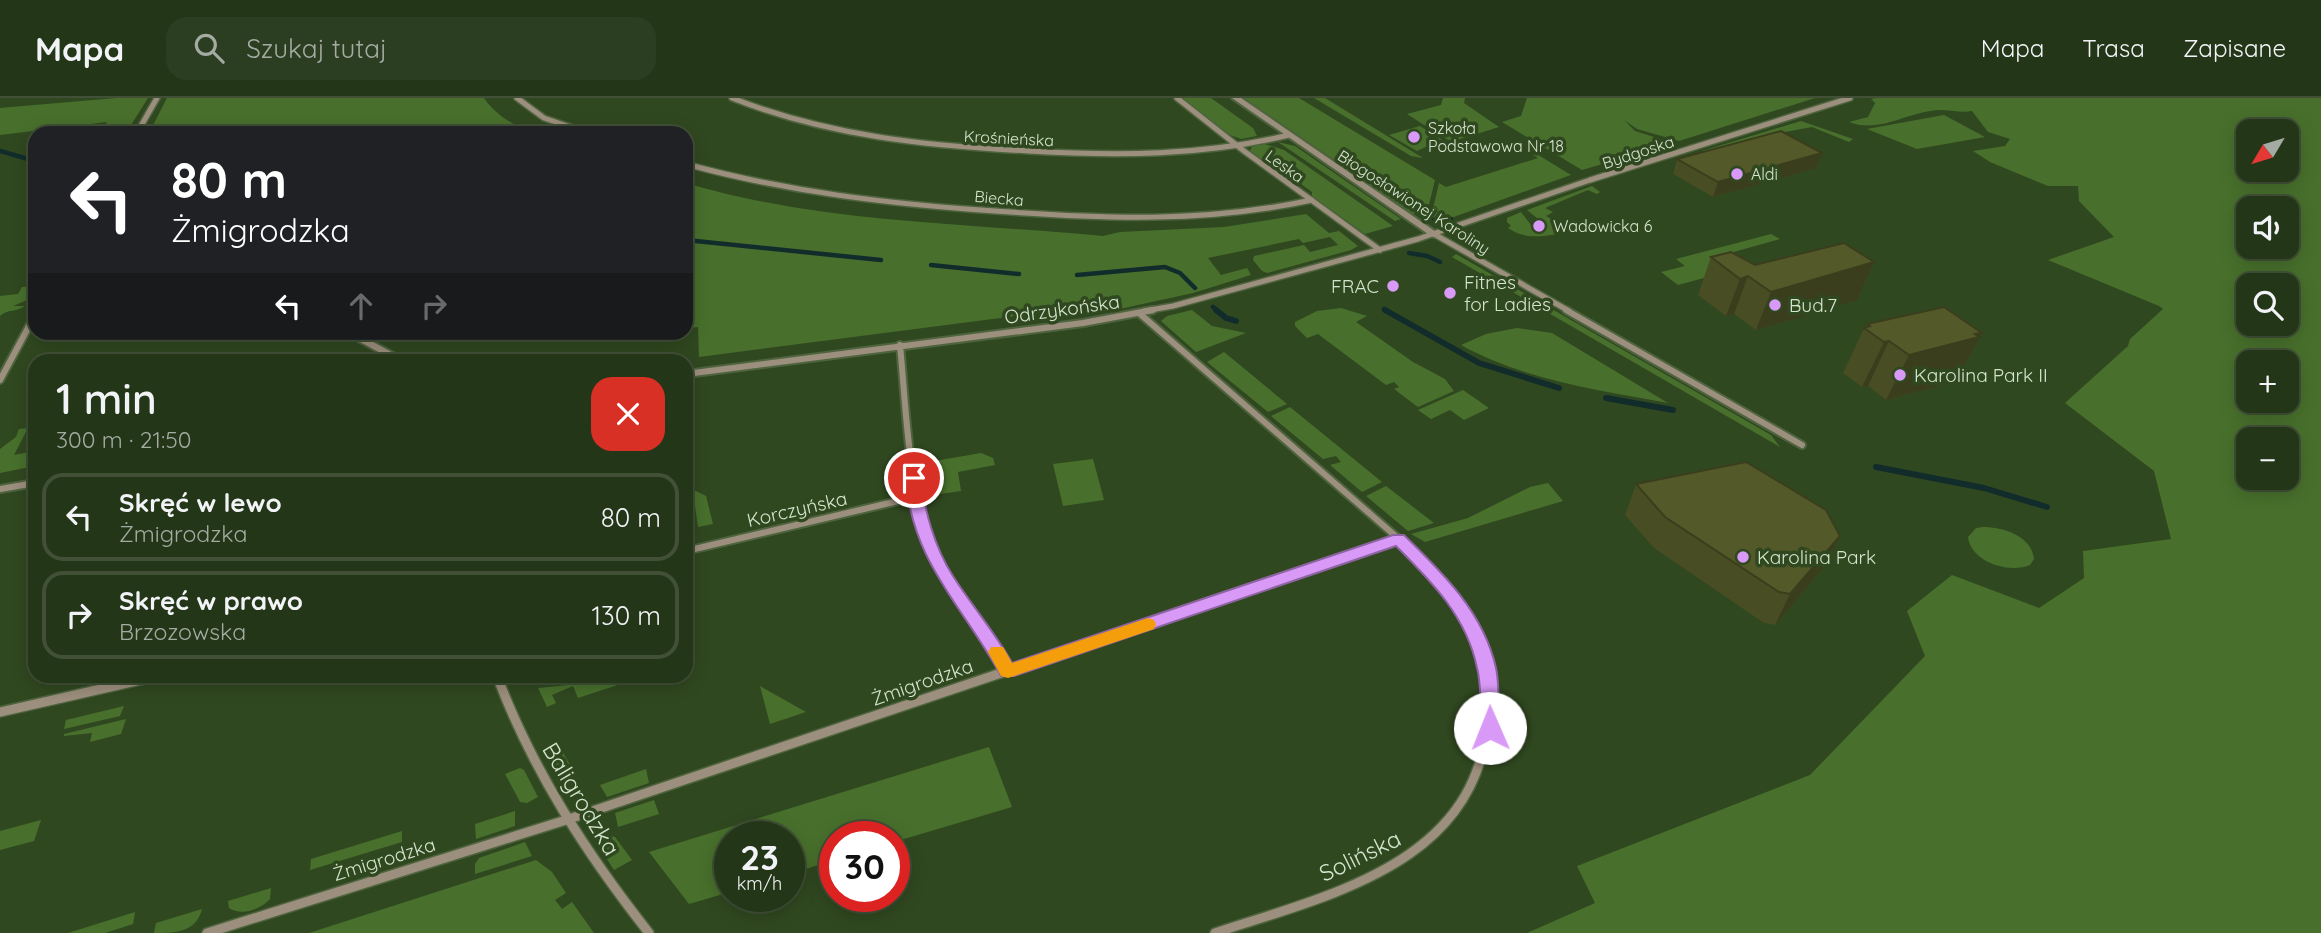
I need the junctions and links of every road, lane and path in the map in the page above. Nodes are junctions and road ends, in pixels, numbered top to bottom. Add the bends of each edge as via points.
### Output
1 (157, 98) edge
2 (517, 98) edge
3 (732, 98) edge
4 (1178, 98) edge
5 (1236, 98) edge
6 (1850, 98) edge
7 (141, 126) edge
8 (567, 126) edge
9 (1289, 135) junction
10 (1236, 145) junction
11 (693, 166) edge
12 (1312, 200) junction
13 (1434, 234) junction
14 (1380, 250) junction
15 (1139, 313) junction
16 (28, 328) edge
17 (366, 340) edge
18 (900, 345) junction
19 (390, 354) edge
20 (693, 373) edge
21 (0, 380) edge
22 (1802, 445) dead end
23 (28, 484) edge
24 (0, 489) edge
25 (915, 497) junction
26 (1399, 539) junction
27 (693, 549) edge
28 (1008, 671) junction
29 (127, 683) edge
30 (500, 683) edge
31 (0, 712) edge
32 (566, 820) junction
33 (206, 933) edge
34 (649, 933) edge
35 (1215, 933) edge

1 - 7 street
2 - 8 street via 544,118
3 - 10 street, Krośnieńska via 850,134 911,144 1114,155
4 - 10 street, Leska
5 - 9 street, Błogosławionej Karoliny
6 - 13 street, Bydgoska
9 - 10 street, Krośnieńska
9 - 13 street, Błogosławionej Karoliny
10 - 12 street, Leska
11 - 12 street, Biecka via 810,193 1105,219 1221,216
12 - 14 street, Leska
13 - 14 street, Odrzykońska
13 - 22 street, Błogosławionej Karoliny
14 - 15 street, Odrzykońska
15 - 18 street, Odrzykońska
15 - 26 street
16 - 21 street
17 - 19 street
18 - 20 street, Odrzykońska
18 - 25 street
23 - 24 street
25 - 27 street, Korczyńska
25 - 28 street via 945,577
26 - 28 street, Żmigrodzka
26 - 35 street, Solińska via 1457,601 1473,628 1487,669 1490,728 1468,790 1447,819 1406,858 1363,881
28 - 32 street, Żmigrodzka
29 - 31 street
30 - 32 street, Baligrodzka via 516,725
32 - 33 street, Żmigrodzka
32 - 34 street, Baligrodzka

